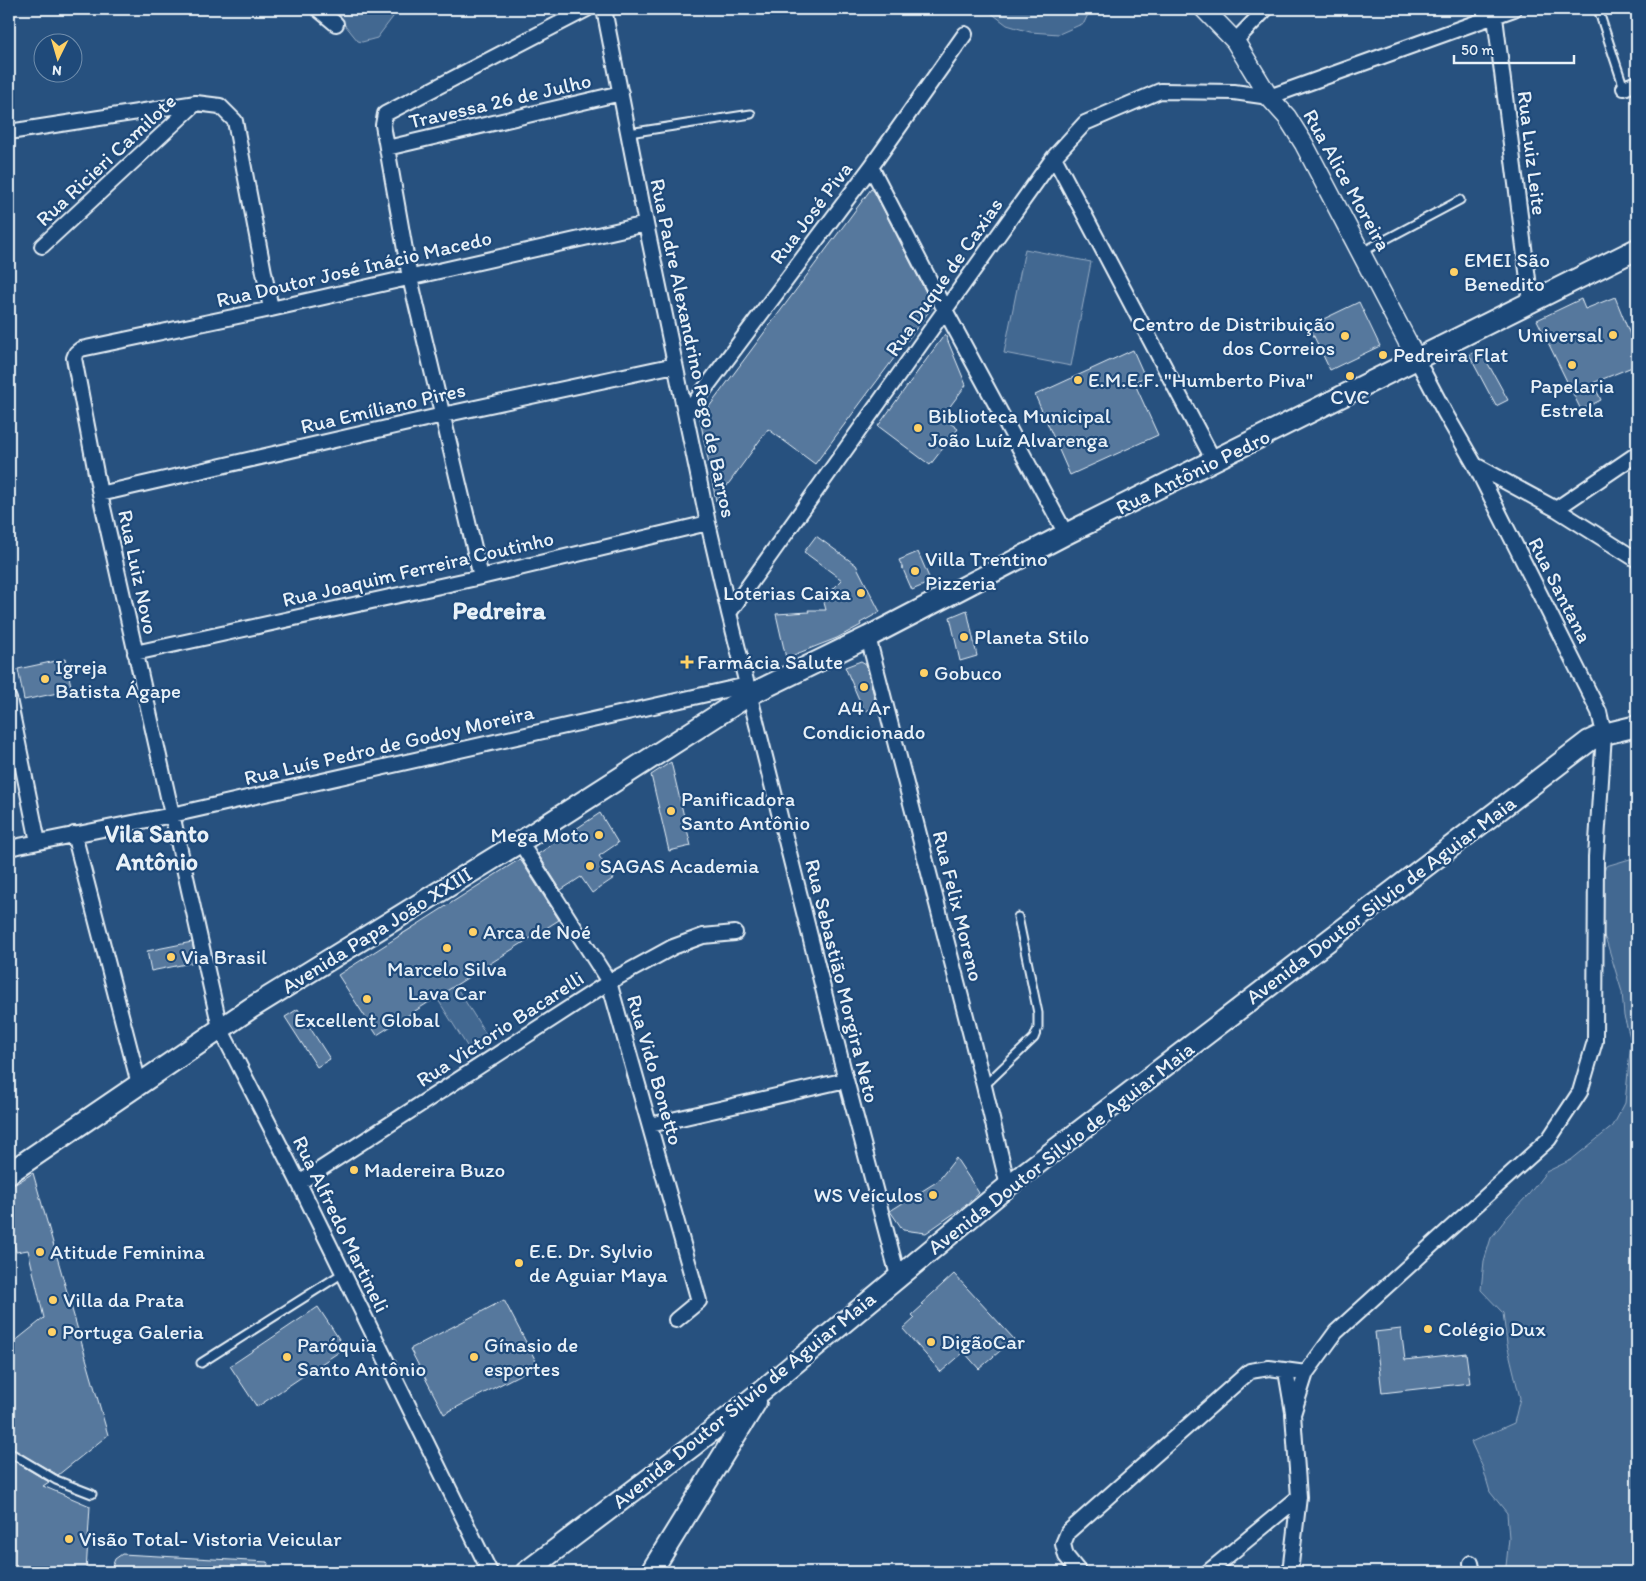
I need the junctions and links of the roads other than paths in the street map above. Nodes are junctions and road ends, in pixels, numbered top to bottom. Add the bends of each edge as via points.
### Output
1 (318, 9) edge
2 (587, 9) edge
3 (604, 9) edge
4 (1204, 9) edge
5 (1266, 9) edge
6 (1514, 9) edge
7 (1598, 9) edge
8 (1494, 12) edge
9 (336, 24) dead end
10 (965, 34) dead end
11 (1235, 41) junction
12 (1631, 86) edge
13 (621, 93) junction
14 (1269, 97) junction
15 (196, 103) junction
16 (751, 114) dead end
17 (9, 132) edge
18 (629, 133) junction
19 (387, 148) junction
20 (1054, 157) junction
21 (871, 167) junction
22 (1460, 200) dead end
23 (646, 224) junction
24 (42, 246) dead end
25 (1637, 249) edge
26 (1362, 252) junction
27 (410, 278) junction
28 (1531, 303) junction
29 (271, 309) junction
30 (945, 310) junction
31 (74, 358) joint
32 (1417, 360) junction
33 (675, 365) junction
34 (686, 414) junction
35 (443, 415) junction
36 (1637, 454) edge
37 (1214, 462) junction
38 (1476, 465) junction
39 (100, 494) junction
40 (1556, 509) junction
41 (708, 523) junction
42 (1066, 534) junction
43 (1637, 560) edge
44 (481, 577) junction
45 (729, 613) junction
46 (868, 638) junction
47 (135, 653) junction
48 (748, 690) junction
49 (9, 699) edge
50 (1637, 726) edge
51 (1604, 734) junction
52 (172, 815) junction
53 (74, 834) junction
54 (38, 842) junction
55 (520, 842) junction
56 (9, 848) edge
57 (1018, 917) dead end
58 (735, 932) dead end
59 (609, 982) junction
60 (220, 1028) junction
61 (846, 1080) junction
62 (139, 1084) junction
63 (984, 1086) junction
64 (650, 1125) junction
65 (9, 1173) edge
66 (298, 1183) junction
67 (1008, 1186) junction
68 (343, 1273) junction
69 (898, 1276) junction
70 (676, 1320) dead end
71 (202, 1364) dead end
72 (1286, 1371) junction
73 (1306, 1374) junction
74 (764, 1389) junction
75 (1293, 1414) junction
76 (694, 1444) junction
77 (9, 1452) edge
78 (714, 1468) junction
79 (92, 1494) dead end
80 (1299, 1497) junction
81 (490, 1572) edge
82 (526, 1572) edge
83 (651, 1572) edge
84 (1079, 1572) edge
85 (1208, 1572) edge
86 (1290, 1572) edge

1 - 9 street
2 - 19 street via 385,114 383,125
3 - 13 street, Rua Padre Alexandrino Rego de Barros
4 - 11 street, Rua Alice Moreira
5 - 11 street
6 - 8 street
7 - 12 lane
8 - 14 street
8 - 28 street, Rua Luiz Leite
10 - 21 street, Rua José Piva
11 - 14 street, Rua Alice Moreira
13 - 18 street, Rua Padre Alexandrino Rego de Barros
13 - 19 street, Travessa 26 de Julho
14 - 20 street, Rua Duque de Caxias via 1234,92 1160,91 1085,123
14 - 26 street, Rua Alice Moreira via 1304,144
15 - 17 street
15 - 24 street, Rua Ricieri Camilote
15 - 29 street via 220,106 235,121
16 - 18 lane
18 - 23 street, Rua Padre Alexandrino Rego de Barros
19 - 27 street
20 - 30 street, Rua Duque de Caxias
20 - 37 street
21 - 30 street
21 - 34 street, Rua José Piva
22 - 26 lane
23 - 27 street, Rua Doutor José Inácio Macedo
23 - 33 street, Rua Padre Alexandrino Rego de Barros
25 - 28 main road, Rua Antônio Pedro
26 - 32 street, Rua Alice Moreira
27 - 29 street, Rua Doutor José Inácio Macedo
27 - 35 street
28 - 32 main road, Rua Antônio Pedro
29 - 31 street, Rua Doutor José Inácio Macedo via 81,349
30 - 42 street
30 - 45 street, Rua Duque de Caxias
31 - 39 street, Rua Luiz Novo
32 - 37 main road, Rua Antônio Pedro
32 - 38 street, Rua Santana
33 - 34 street, Rua Padre Alexandrino Rego de Barros
33 - 35 street, Rua Emíliano Pires
34 - 41 street, Rua Padre Alexandrino Rego de Barros
35 - 39 street, Rua Emíliano Pires
35 - 44 street
36 - 40 street
37 - 42 main road, Rua Antônio Pedro
38 - 40 street
38 - 51 street, Rua Santana via 1599,712
39 - 47 street, Rua Luiz Novo
40 - 43 street
41 - 44 street, Rua Joaquim Ferreira Coutinho
41 - 45 street, Rua Padre Alexandrino Rego de Barros
42 - 46 main road, Rua Antônio Pedro
44 - 47 street, Rua Joaquim Ferreira Coutinho
45 - 48 street, Rua Padre Alexandrino Rego de Barros
46 - 48 main road, Rua Antônio Pedro
46 - 63 street, Rua Felix Moreno
47 - 52 street, Rua Luiz Novo
48 - 52 street, Rua Luís Pedro de Godoy Moreira
48 - 55 main road, Avenida Papa João XXIII
48 - 61 street, Rua Sebastião Morgira Neto
49 - 54 street
50 - 51 main road, Avenida Doutor Silvio de Aguiar Maia
51 - 67 main road, Avenida Doutor Silvio de Aguiar Maia via 1589,741
51 - 73 street, Rua Santana via 1596,857 1595,1041 1580,1092 1549,1138 1336,1332
52 - 53 street, Rua Luís Pedro de Godoy Moreira
52 - 60 street, Rua Luiz Novo
53 - 54 street, Rua Luís Pedro de Godoy Moreira
53 - 62 street
54 - 56 street, Rua Luís Pedro de Godoy Moreira
55 - 59 street, Rua Vido Bonetto
55 - 60 main road, Avenida Papa João XXIII
57 - 63 lane via 1038,1013 1038,1028 1034,1038
58 - 59 street, Rua Victorio Bacarelli via 703,936 673,947
59 - 64 street, Rua Vido Bonetto
59 - 66 street, Rua Victorio Bacarelli
60 - 62 main road, Avenida Papa João XXIII
60 - 66 street, Rua Alfredo Martineli
61 - 64 street
61 - 69 street, Rua Sebastião Morgira Neto
62 - 65 main road, Avenida Papa João XXIII
63 - 67 street, Rua Felix Moreno
64 - 70 street, Rua Vido Bonetto via 699,1301
66 - 68 street, Rua Alfredo Martineli
67 - 69 main road, Avenida Doutor Silvio de Aguiar Maia
68 - 71 lane
68 - 81 street, Rua Alfredo Martineli
69 - 74 main road, Avenida Doutor Silvio de Aguiar Maia
72 - 73 street
72 - 75 street
72 - 84 street via 1269,1368 1250,1371 1068,1532 1063,1544 1066,1556
73 - 75 street, Rua Santana
74 - 76 main road, Avenida Doutor Silvio de Aguiar Maia
74 - 78 main road
75 - 80 street
76 - 78 main road
76 - 82 main road, Avenida Doutor Silvio de Aguiar Maia
77 - 79 lane via 56,1480
78 - 83 main road
80 - 85 street
80 - 86 street

